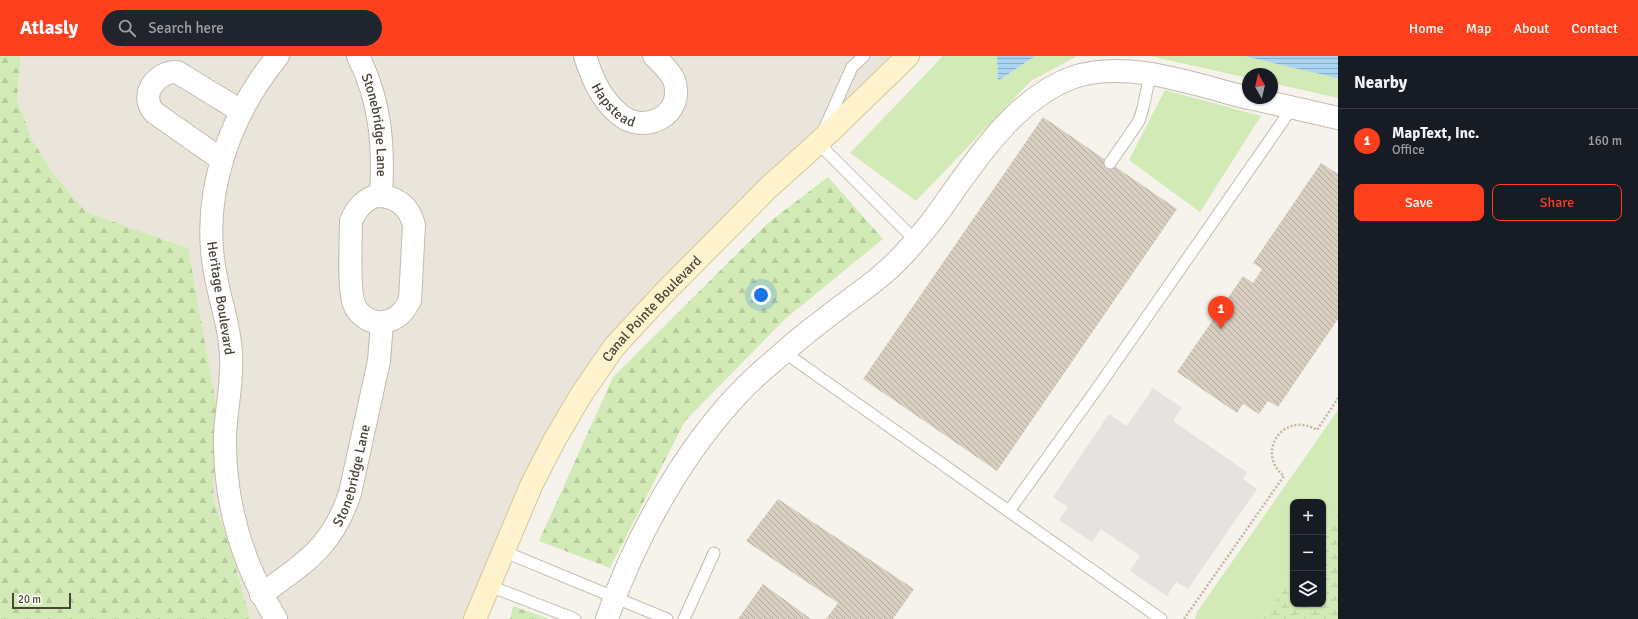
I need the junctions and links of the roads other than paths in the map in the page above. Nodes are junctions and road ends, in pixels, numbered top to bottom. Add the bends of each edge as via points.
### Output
1 (278, 56) edge
2 (358, 56) edge
3 (585, 56) edge
4 (654, 56) edge
5 (864, 56) edge
6 (908, 56) edge
7 (1150, 75) junction
8 (1242, 96) edge
9 (1275, 104) edge
10 (1292, 108) junction
11 (241, 111) junction
12 (1338, 118) edge
13 (818, 143) junction
14 (222, 160) junction
15 (1110, 163) dead end
16 (381, 196) junction
17 (916, 241) junction
18 (382, 322) junction
19 (784, 352) junction
20 (1008, 511) junction
21 (504, 552) junction
22 (714, 553) dead end
23 (490, 586) junction
24 (261, 595) junction
25 (614, 598) junction
26 (276, 619) edge
27 (475, 619) edge
28 (575, 619) edge
29 (607, 619) edge
30 (666, 619) edge
31 (684, 619) edge
32 (1161, 619) edge

1 - 11 street, Heritage Boulevard via 255,86
2 - 16 street, Stonebridge Lane via 372,89 380,121 383,154
3 - 4 street, Hapstead via 593,81 604,99 630,121 643,123 656,121 669,112 674,104 674,79
5 - 13 lane via 852,67
6 - 13 street, Canal Pointe Boulevard
7 - 8 street
7 - 15 lane via 1139,121
7 - 17 street via 1131,71 1100,71 1074,77 1042,92 1008,123 974,163
9 - 10 street
10 - 12 street
10 - 20 lane via 1101,383
11 - 14 street, Heritage Boulevard
11 - 14 street via 177,72 168,71 160,76 149,92 148,100 155,113
13 - 17 lane
13 - 21 street, Canal Pointe Boulevard via 768,188 614,347 580,395 554,441 531,486
14 - 24 street, Heritage Boulevard via 214,195 212,232 213,264 231,354 231,384 225,435 226,474 232,513 242,551
16 - 18 street, Stonebridge Lane via 365,201 356,210 351,221 351,229 354,305 360,314 371,321
16 - 18 street, Stonebridge Lane via 393,198 404,204 414,225 410,300 406,309 395,319
17 - 19 street via 863,291 822,320
18 - 24 street, Stonebridge Lane via 379,361 350,493 343,513 332,533 316,553
19 - 20 lane
19 - 25 street via 733,401 685,462 649,524
20 - 32 lane
21 - 23 street, Canal Pointe Boulevard
21 - 25 lane
22 - 31 lane
23 - 27 street, Canal Pointe Boulevard
23 - 28 lane
24 - 26 street, Heritage Boulevard
25 - 29 street
25 - 30 lane

